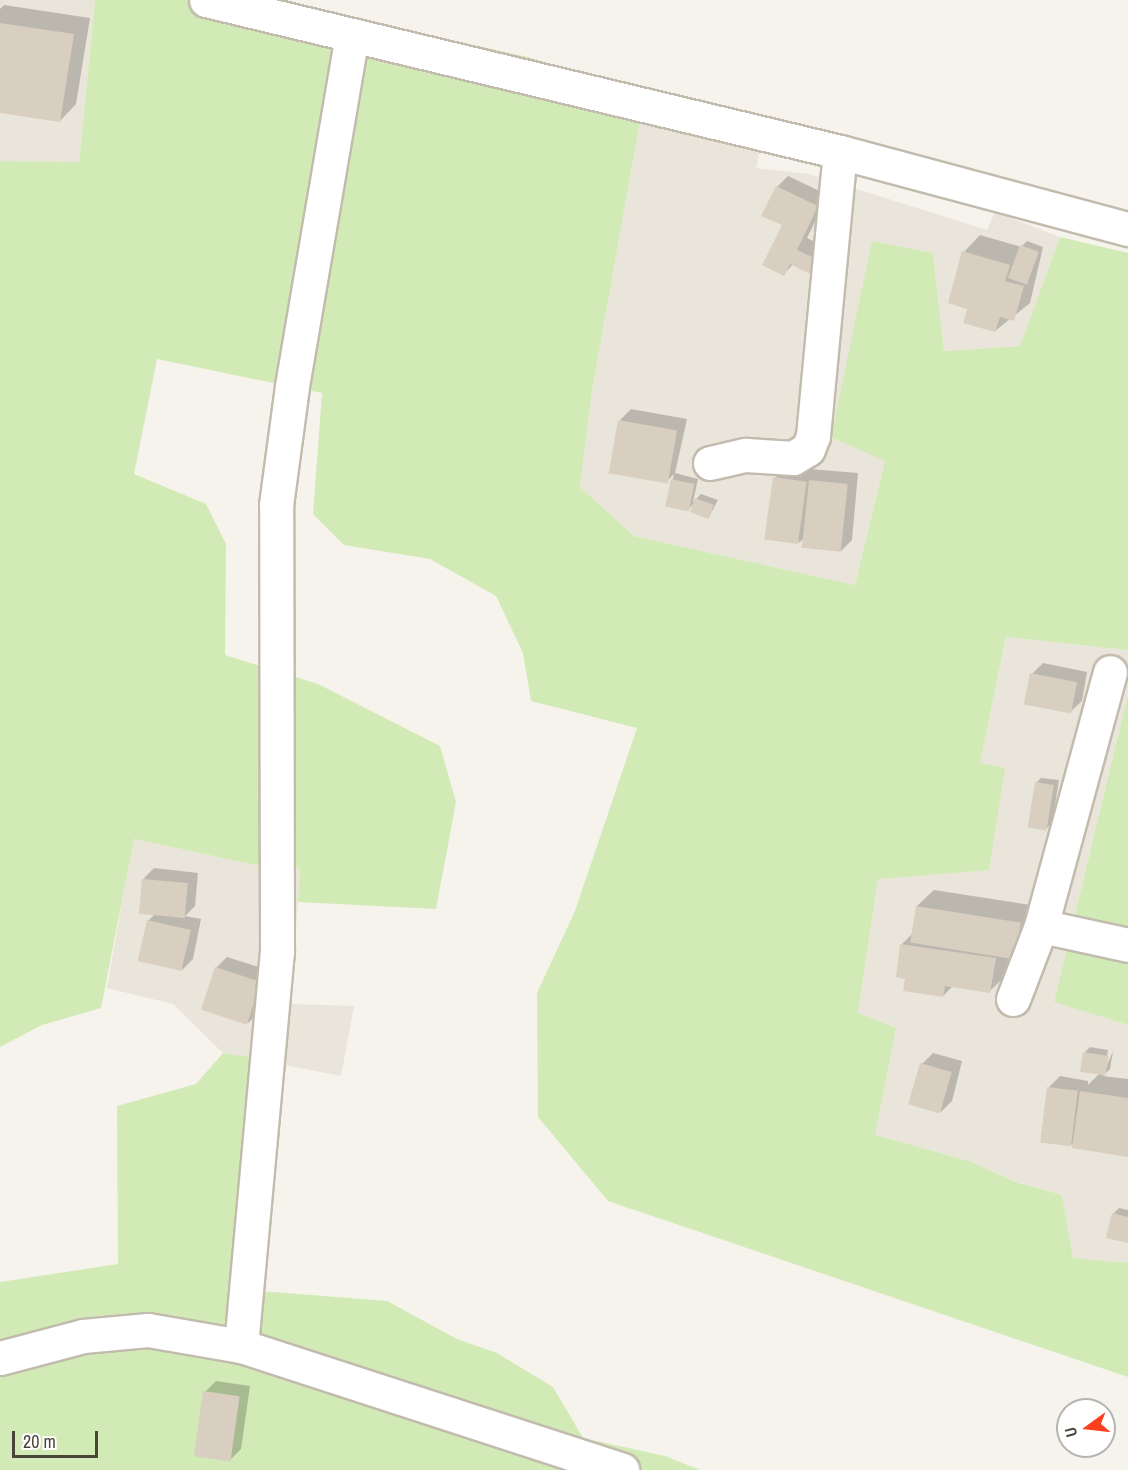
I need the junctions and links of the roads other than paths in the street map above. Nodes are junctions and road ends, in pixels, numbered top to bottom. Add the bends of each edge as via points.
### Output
1 (206, 0) edge
2 (352, 35) junction
3 (840, 152) junction
4 (1128, 229) edge
5 (710, 463) dead end
6 (1110, 672) dead end
7 (1041, 926) junction
8 (1128, 945) edge
9 (1013, 999) dead end
10 (241, 1346) junction
11 (0, 1358) edge
12 (622, 1470) edge

1 - 2 street
2 - 3 street
2 - 10 street via 291,386 276,505 277,952
3 - 4 street
3 - 5 street via 813,436 808,449 793,458 746,455
6 - 7 street
7 - 8 street
7 - 9 street
10 - 11 street via 148,1330 83,1336
10 - 12 street

